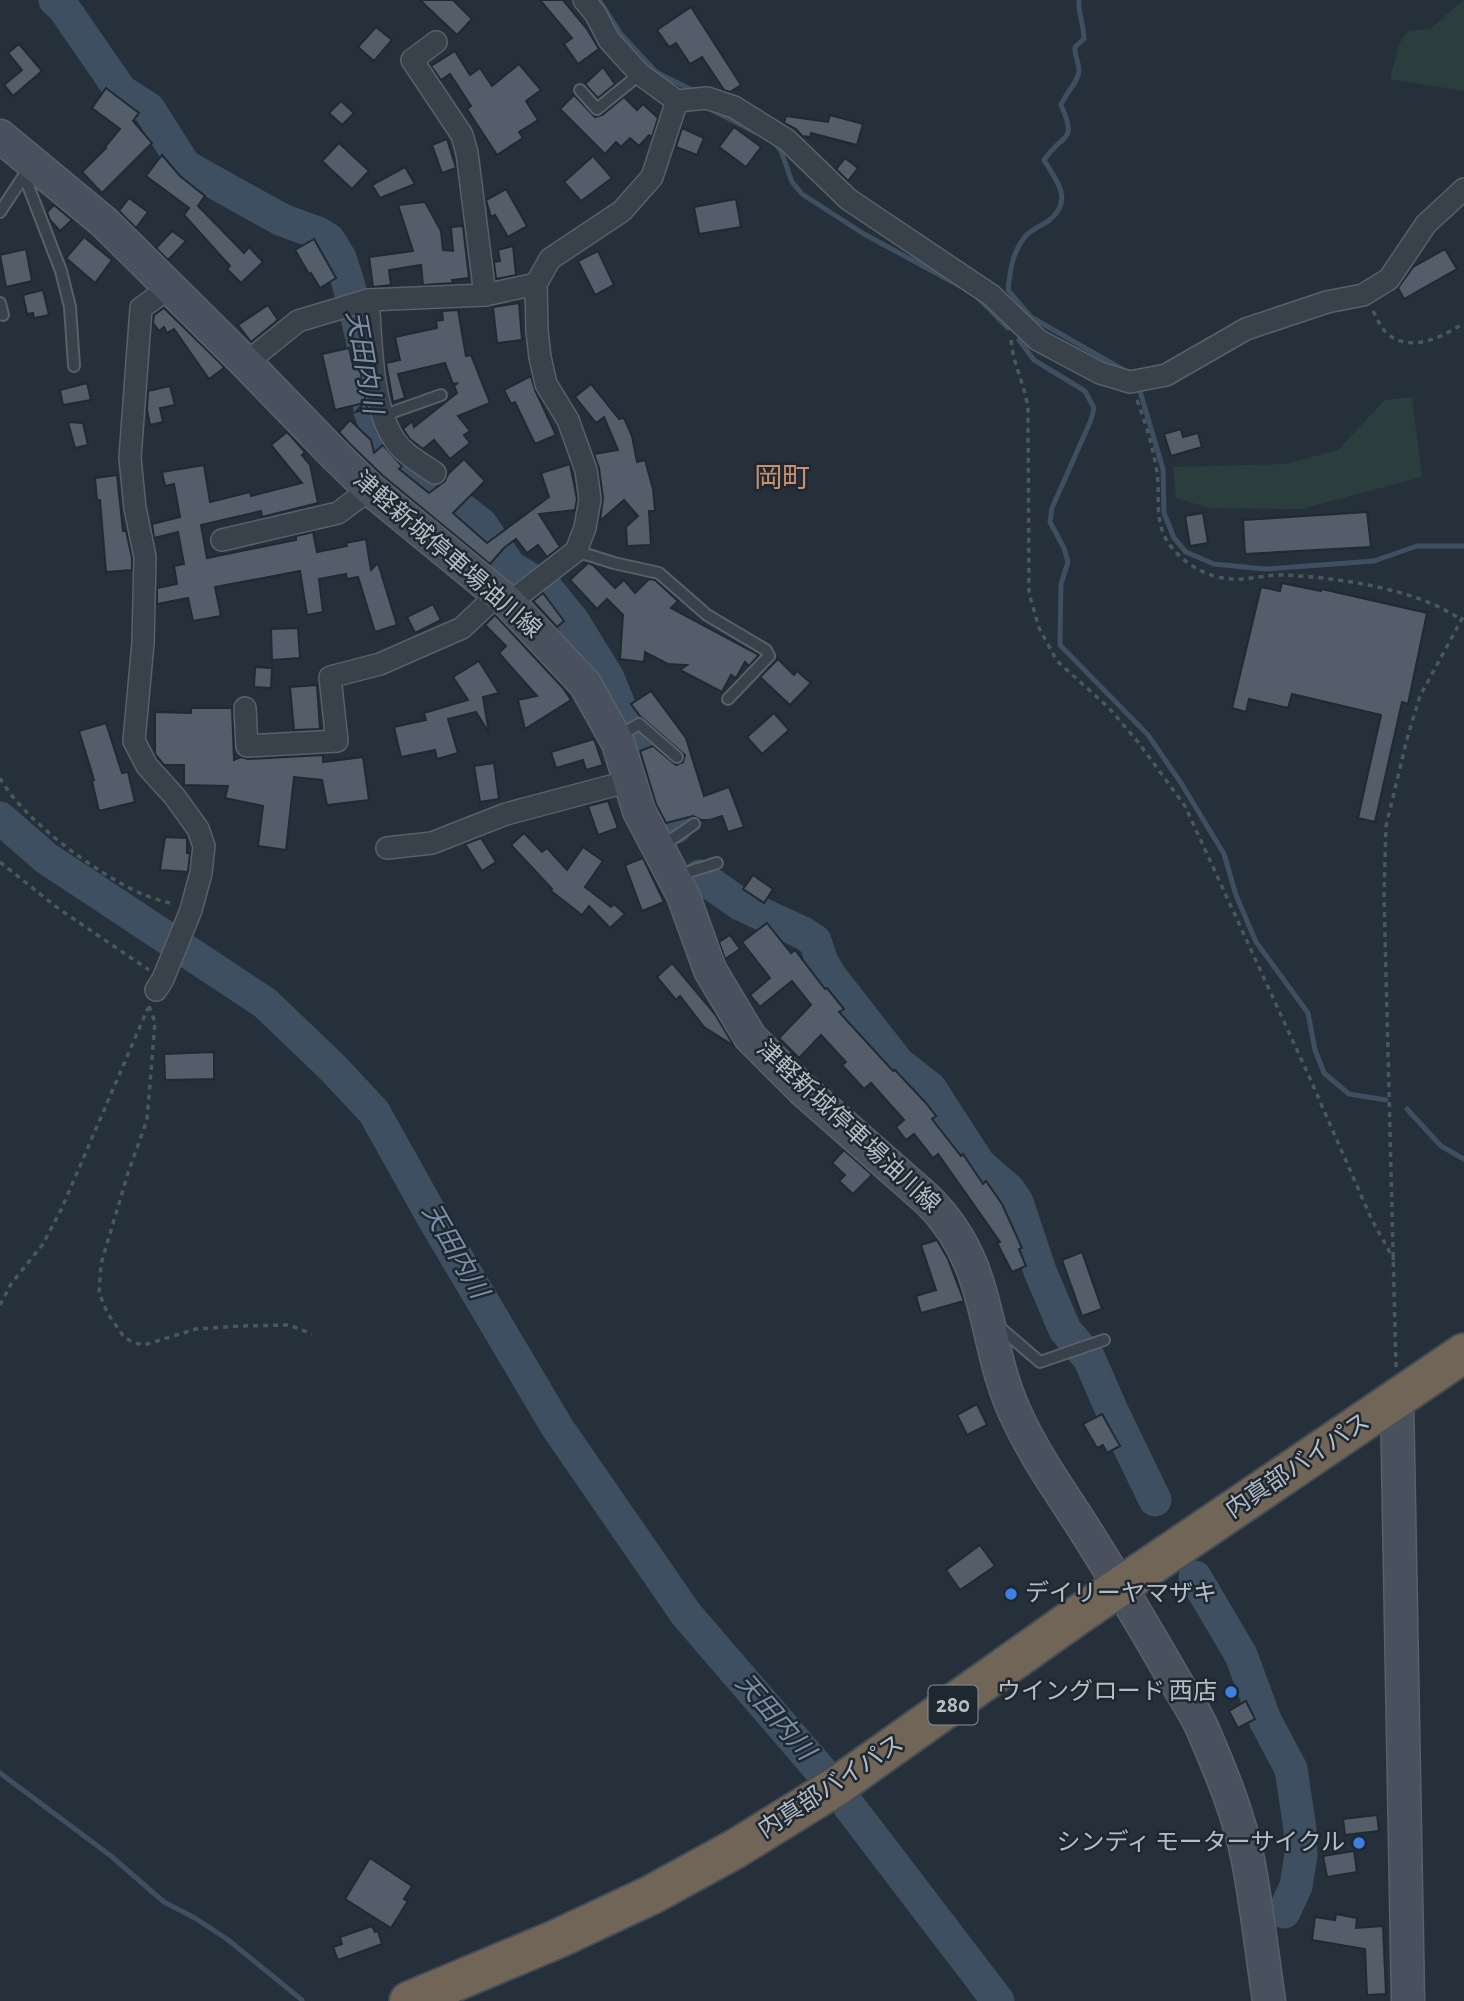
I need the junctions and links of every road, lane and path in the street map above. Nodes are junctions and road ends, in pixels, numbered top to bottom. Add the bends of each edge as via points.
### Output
1 (584, 0) edge
2 (436, 42) dead end
3 (640, 74) junction
4 (579, 90) dead end
5 (677, 101) junction
6 (0, 136) edge
7 (28, 169) junction
8 (1464, 189) edge
9 (0, 212) edge
10 (536, 284) junction
11 (169, 288) junction
12 (485, 295) junction
13 (1363, 295) junction
14 (357, 302) junction
15 (0, 303) edge
16 (3, 315) dead end
17 (1016, 319) junction
18 (1464, 323) edge
19 (246, 363) junction
20 (74, 366) dead end
21 (1130, 382) junction
22 (441, 395) dead end
23 (382, 416) junction
24 (435, 473) dead end
25 (370, 489) junction
26 (222, 540) dead end
27 (576, 551) junction
28 (521, 590) junction
29 (1464, 615) edge
30 (1460, 620) junction
31 (728, 699) dead end
32 (245, 708) dead end
33 (626, 732) junction
34 (677, 757) dead end
35 (0, 778) edge
36 (630, 781) junction
37 (694, 824) dead end
38 (387, 848) dead end
39 (659, 848) junction
40 (0, 862) edge
41 (717, 863) dead end
42 (674, 877) junction
43 (188, 917) junction
44 (159, 986) junction
45 (1394, 1260) junction
46 (0, 1306) edge
47 (988, 1318) junction
48 (312, 1334) dead end
49 (1104, 1340) dead end
50 (1464, 1353) edge
51 (1397, 1400) junction
52 (1120, 1586) junction
53 (410, 2001) edge
54 (1269, 2001) edge
55 (1408, 2001) edge

1 - 3 street
2 - 12 street via 412,60 462,135
3 - 4 lane via 597,109
3 - 5 street
5 - 10 street via 652,177 622,211 550,259
5 - 17 street via 706,98 734,107 787,140 848,199 991,295
6 - 7 main road, 津軽新城停車場油川線
7 - 9 lane
7 - 11 main road, 津軽新城停車場油川線 via 105,223
7 - 20 lane via 70,307
8 - 13 street via 1426,224 1389,279
10 - 12 street
10 - 27 street via 537,331 546,384 568,420 586,470 590,499
11 - 19 main road, 津軽新城停車場油川線
11 - 43 street via 141,308 130,458 145,557 134,741 147,766 198,829 204,846
12 - 14 street
13 - 18 path via 1381,328 1398,341 1421,342 1443,336
13 - 21 street via 1246,329 1166,375
14 - 19 street via 298,321
14 - 23 street
15 - 16 lane
17 - 21 street via 1038,340 1100,373
17 - 45 path via 1012,348 1028,409 1029,593 1040,628 1057,661 1108,708 1185,806
19 - 25 main road, 津軽新城停車場油川線
21 - 30 path via 1151,442 1164,536 1194,567 1220,578 1247,581 1277,575 1368,584 1444,608
22 - 23 lane
23 - 24 street via 401,448
25 - 26 street via 338,513
25 - 28 main road, 津軽新城停車場油川線
27 - 28 street
27 - 31 lane via 659,573 707,615 766,650 769,656
28 - 32 street via 463,628 380,664 330,677 337,741 247,746
28 - 33 main road, 津軽新城停車場油川線 via 585,684
29 - 30 path
30 - 45 path via 1420,696 1386,826
33 - 34 lane via 639,724
33 - 36 main road, 津軽新城停車場油川線
35 - 43 path via 33,818 86,861
36 - 38 street via 506,814 432,843
36 - 39 main road, 津軽新城停車場油川線 via 639,811
37 - 39 lane
39 - 42 main road, 津軽新城停車場油川線
40 - 44 path
41 - 42 lane
42 - 47 main road, 津軽新城停車場油川線 via 710,970 750,1037 802,1090 947,1219 972,1265
43 - 44 street
44 - 46 path via 61,1210
44 - 48 path via 147,1120 101,1264 99,1293 108,1314 124,1337 144,1345 196,1329 240,1326 289,1325
45 - 51 path
47 - 49 lane via 1040,1362
47 - 52 main road, 津軽新城停車場油川線 via 1004,1389 1019,1422
50 - 51 highway, 内真部バイパス / 280
51 - 52 highway, 内真部バイパス / 280
51 - 55 main road
52 - 53 highway, 内真部バイパス / 280 via 838,1786 735,1849 557,1939
52 - 54 main road, 津軽新城停車場油川線 via 1202,1727 1231,1798 1247,1857

